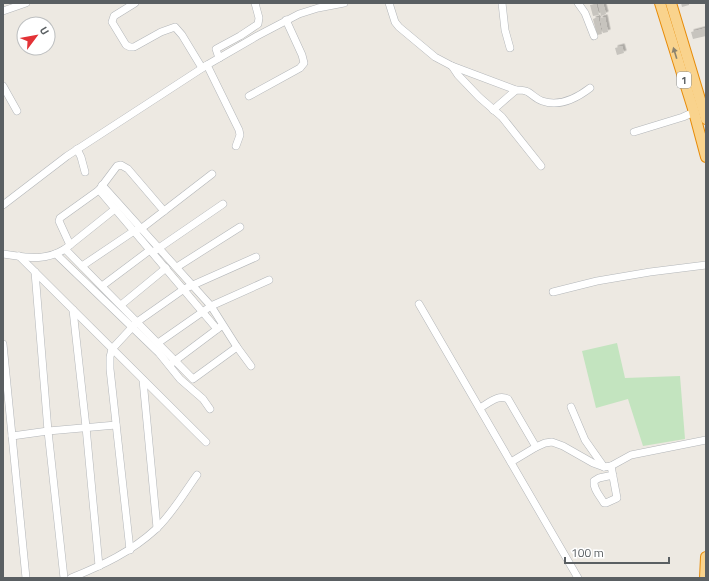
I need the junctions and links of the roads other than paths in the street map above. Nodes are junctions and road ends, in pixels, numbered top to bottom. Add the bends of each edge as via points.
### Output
1 (26, 3) edge
2 (135, 3) edge
3 (255, 3) edge
4 (344, 3) edge
5 (389, 3) edge
6 (502, 3) edge
7 (578, 3) edge
8 (660, 3) edge
9 (671, 3) edge
10 (3, 12) edge
11 (286, 20) junction
12 (594, 36) dead end
13 (510, 48) dead end
14 (219, 58) junction
15 (205, 66) junction
16 (452, 66) junction
17 (3, 86) edge
18 (590, 88) dead end
19 (516, 90) junction
20 (249, 96) dead end
21 (494, 110) junction
22 (17, 111) dead end
23 (694, 112) junction
24 (706, 119) edge
25 (634, 132) dead end
26 (236, 146) dead end
27 (77, 149) junction
28 (706, 157) edge
29 (541, 166) dead end
30 (85, 172) dead end
31 (212, 174) dead end
32 (100, 188) junction
33 (223, 204) dead end
34 (3, 205) edge
35 (115, 209) junction
36 (164, 211) junction
37 (240, 227) dead end
38 (142, 228) junction
39 (134, 231) junction
40 (68, 247) junction
41 (159, 247) junction
42 (151, 251) junction
43 (3, 254) edge
44 (56, 254) junction
45 (19, 256) junction
46 (256, 257) dead end
47 (706, 265) edge
48 (82, 266) junction
49 (177, 267) junction
50 (166, 268) junction
51 (35, 272) junction
52 (92, 276) junction
53 (269, 280) dead end
54 (85, 282) junction
55 (102, 286) junction
56 (193, 286) junction
57 (184, 289) junction
58 (553, 292) dead end
59 (419, 304) dead end
60 (121, 305) junction
61 (211, 306) junction
62 (73, 310) junction
63 (203, 310) junction
64 (137, 322) junction
65 (220, 327) junction
66 (132, 328) junction
67 (158, 343) junction
68 (3, 344) edge
69 (237, 347) junction
70 (112, 349) junction
71 (176, 361) junction
72 (169, 366) junction
73 (251, 366) dead end
74 (143, 380) junction
75 (571, 407) dead end
76 (480, 408) junction
77 (210, 409) dead end
78 (116, 425) junction
79 (86, 428) junction
80 (48, 431) junction
81 (12, 436) junction
82 (706, 440) edge
83 (206, 442) dead end
84 (536, 447) junction
85 (511, 462) junction
86 (608, 466) junction
87 (197, 475) dead end
88 (613, 475) dead end
89 (157, 528) junction
90 (130, 550) junction
91 (706, 557) edge
92 (99, 566) junction
93 (26, 578) edge
94 (64, 578) edge
95 (71, 578) edge
96 (578, 578) edge
97 (705, 578) edge

1 - 10 street
2 - 15 street via 120,11 112,22 126,45 134,47 175,27
3 - 14 street via 258,24 216,49
4 - 11 street via 308,11
5 - 16 street via 395,22 403,32 435,57
6 - 13 street
7 - 12 street via 586,13
23 -> 8 highway, 1
9 - 24 highway, 1
11 - 14 street
11 - 20 street via 304,63 300,68
14 - 15 street
15 - 26 street via 239,130 240,136
15 - 27 street
16 - 19 street
16 - 21 street
17 - 22 street
18 - 19 street via 576,98 551,103 542,101 528,92
19 - 21 street
21 - 29 street
23 - 25 street
23 - 28 highway, 1
27 - 30 street
27 - 34 street
31 - 36 street
32 - 35 street
32 - 36 street via 117,166 121,165 128,169
32 - 38 street
32 - 40 street via 60,218
33 - 41 street
35 - 39 street
35 - 40 street
36 - 38 street
37 - 49 street
38 - 39 street
38 - 41 street
39 - 42 street
39 - 48 street
40 - 44 street
40 - 48 street
41 - 42 street
41 - 49 street
42 - 50 street
42 - 55 street
43 - 45 street
44 - 45 street via 38,258
44 - 54 street
45 - 51 street
46 - 56 street
47 - 58 street via 597,281
48 - 52 street
49 - 56 street
50 - 57 street
50 - 60 street
51 - 62 street
51 - 80 street
52 - 54 street
52 - 55 street
53 - 61 street
54 - 66 street
55 - 60 street
56 - 57 street
56 - 61 street
57 - 63 street
57 - 64 street
59 - 76 street
60 - 64 street
61 - 63 street
61 - 65 street
62 - 70 street
62 - 79 street
63 - 65 street
63 - 67 street
64 - 66 street
64 - 67 street
65 - 69 street
65 - 71 street
66 - 70 street
66 - 72 street
67 - 71 street
68 - 81 street
69 - 71 street via 193,378
69 - 73 street
70 - 74 street
70 - 78 street via 110,369
71 - 72 street
72 - 77 street
74 - 83 street
74 - 89 street
75 - 86 street via 585,440
76 - 84 street via 502,396 508,399
76 - 85 street
78 - 79 street
78 - 90 street
79 - 80 street
79 - 92 street
80 - 81 street
80 - 94 street
81 - 93 street
82 - 86 street via 631,455
84 - 85 street
84 - 86 street via 545,443 558,443 593,463
85 - 96 street
86 - 88 street
87 - 89 street
89 - 90 street
90 - 92 street
91 - 97 highway
92 - 95 street

